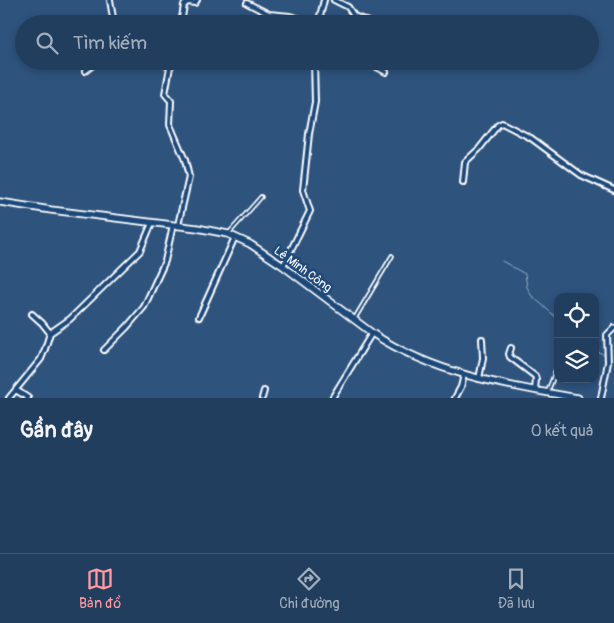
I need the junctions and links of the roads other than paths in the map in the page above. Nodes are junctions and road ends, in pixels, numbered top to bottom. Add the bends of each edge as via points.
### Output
1 (110, 0) edge
2 (197, 0) edge
3 (324, 0) edge
4 (334, 0) edge
5 (247, 3) dead end
6 (112, 15) edge
7 (182, 15) edge
8 (280, 15) edge
9 (320, 15) edge
10 (353, 15) edge
11 (169, 70) edge
12 (314, 70) edge
13 (383, 70) edge
14 (386, 72) dead end
15 (462, 182) dead end
16 (614, 190) edge
17 (261, 197) dead end
18 (0, 202) edge
19 (152, 223) junction
20 (176, 225) junction
21 (231, 235) junction
22 (392, 256) dead end
23 (282, 266) junction
24 (32, 314) dead end
25 (199, 317) dead end
26 (354, 320) junction
27 (614, 328) edge
28 (50, 332) junction
29 (372, 333) junction
30 (482, 338) dead end
31 (511, 348) dead end
32 (104, 350) dead end
33 (464, 375) junction
34 (554, 375) edge
35 (480, 379) junction
36 (16, 390) junction
37 (534, 390) junction
38 (264, 391) dead end
39 (547, 392) junction
40 (560, 396) edge
41 (9, 398) edge
42 (28, 398) edge
43 (262, 398) edge
44 (332, 398) edge
45 (455, 398) edge
46 (578, 398) edge
47 (601, 398) edge

1 - 6 street
2 - 7 street via 184,5
3 - 9 street
4 - 10 street
5 - 8 street via 269,14
11 - 20 street via 165,90 172,102 170,125 189,177
12 - 23 street via 316,102 310,125 304,185 310,211
13 - 14 street
15 - 16 street via 465,162 502,123 531,138 581,175
17 - 21 lane
18 - 19 main road, Lê Minh Công
19 - 20 main road, Lê Minh Công
19 - 28 street via 140,251 70,320
20 - 21 main road, Lê Minh Công
20 - 32 street via 165,261 144,307
21 - 23 main road, Lê Minh Công
21 - 25 street
22 - 26 lane
23 - 26 main road, Lê Minh Công
24 - 28 street
26 - 29 main road, Lê Minh Công
27 - 47 street via 607,335 608,357
28 - 36 street via 41,359
29 - 33 main road, Lê Minh Công via 406,352
29 - 44 street
30 - 35 street
31 - 37 street via 510,357 535,376
33 - 35 main road, Lê Minh Công
33 - 45 street via 462,387
34 - 39 lane
35 - 37 main road, Lê Minh Công
36 - 41 street
36 - 42 street
37 - 39 main road, Lê Minh Công
38 - 43 street
39 - 40 main road, Lê Minh Công
40 - 46 main road, Lê Minh Công

